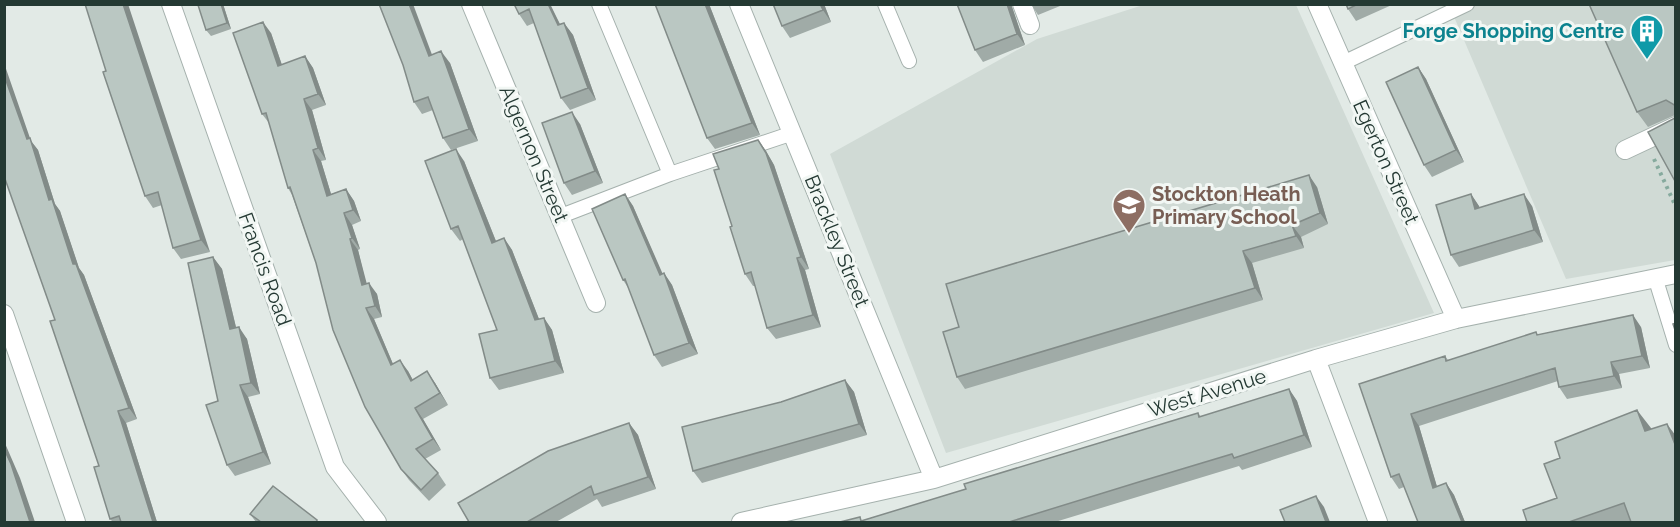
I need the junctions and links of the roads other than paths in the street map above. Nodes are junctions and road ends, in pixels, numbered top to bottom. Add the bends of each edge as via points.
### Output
1 (171, 4) edge
2 (471, 4) edge
3 (599, 4) edge
4 (739, 4) edge
5 (885, 4) edge
6 (1022, 4) edge
7 (1317, 4) edge
8 (1467, 4) edge
9 (1030, 25) dead end
10 (909, 61) dead end
11 (1343, 63) junction
12 (1676, 126) edge
13 (793, 133) junction
14 (1625, 150) dead end
15 (670, 174) junction
16 (561, 216) junction
17 (1676, 274) edge
18 (1655, 277) junction
19 (596, 303) dead end
20 (4, 314) edge
21 (1456, 319) junction
22 (1676, 345) edge
23 (1316, 359) junction
24 (934, 479) junction
25 (76, 522) edge
26 (377, 522) edge
27 (749, 522) edge
28 (1378, 522) edge

1 - 26 street, Francis Road via 335,467
2 - 16 street, Algernon Street
3 - 15 lane
4 - 13 street, Brackley Street
5 - 10 lane
6 - 9 street
7 - 11 street, Egerton Street
8 - 11 lane
11 - 21 street, Egerton Street
12 - 14 street
13 - 15 lane
13 - 24 street, Brackley Street
15 - 16 lane
16 - 19 street, Algernon Street
17 - 18 street, West Avenue
18 - 21 street, West Avenue
18 - 22 lane
20 - 25 street
21 - 23 street, West Avenue
23 - 24 street, West Avenue
23 - 28 street
24 - 27 street, West Avenue

